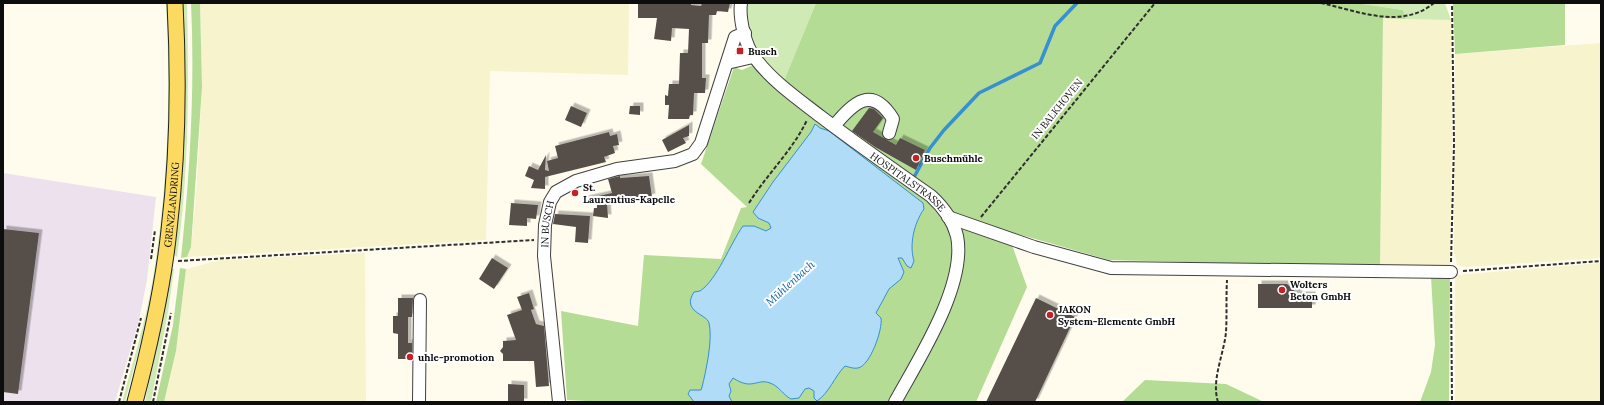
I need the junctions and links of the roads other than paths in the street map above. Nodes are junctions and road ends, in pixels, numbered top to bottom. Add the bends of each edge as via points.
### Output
1 (175, 3) edge
2 (741, 3) edge
3 (745, 33) junction
4 (753, 57) junction
5 (727, 63) junction
6 (834, 126) junction
7 (889, 133) dead end
8 (948, 217) junction
9 (1451, 272) road end
10 (420, 300) dead end
11 (135, 402) edge
12 (419, 402) edge
13 (559, 402) edge
14 (895, 402) edge

1 - 11 main road, GRENZLANDRING via 178,84 176,152 169,230 157,266 148,351
2 - 3 street, HOSPITALSTRASSE via 740,11
3 - 4 street, HOSPITALSTRASSE
3 - 5 street, IN BUSCH via 735,37
4 - 5 street
4 - 6 street, HOSPITALSTRASSE via 786,89
5 - 13 street, IN BUSCH via 700,143 693,154 675,162 617,168 564,186 556,192 550,202 544,256
6 - 7 street via 858,103 874,100 881,103 893,119
6 - 8 street, HOSPITALSTRASSE via 931,196 941,205
8 - 9 street via 1034,247 1110,268
8 - 14 street, HOSPITALSTRASSE via 957,237 957,262 953,280 935,329
10 - 12 street

